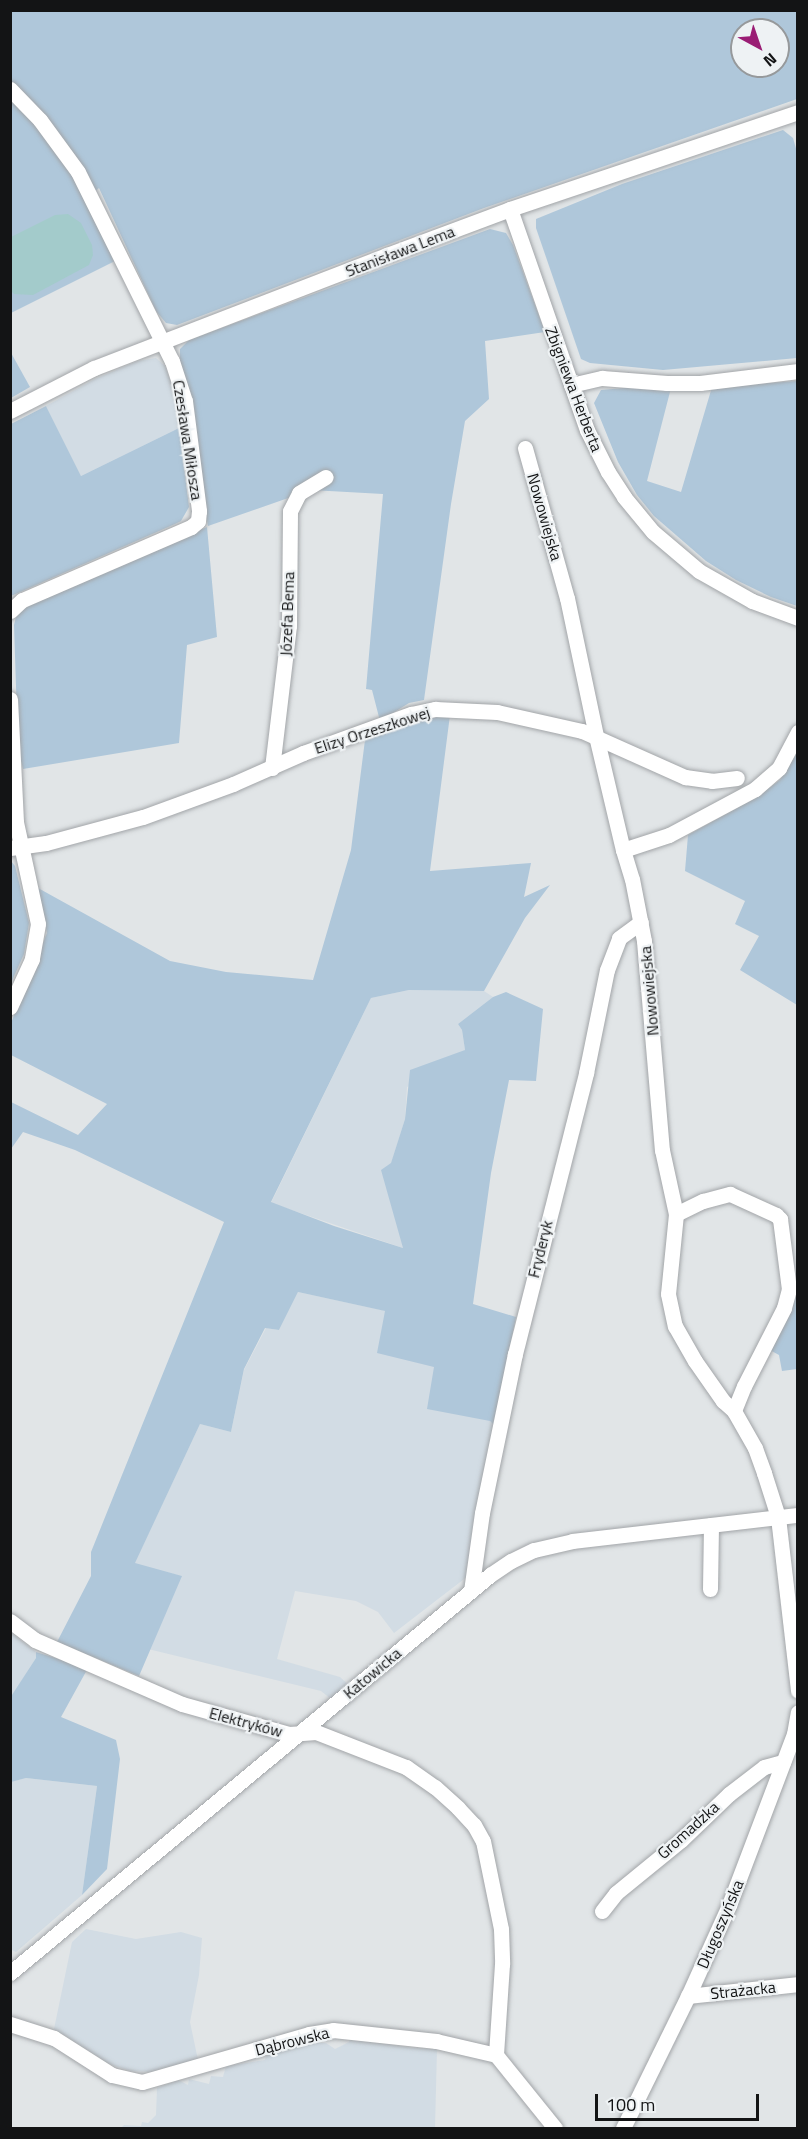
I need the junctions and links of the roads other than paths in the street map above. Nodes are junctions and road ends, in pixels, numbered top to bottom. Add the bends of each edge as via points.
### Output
1 (10, 89) edge
2 (797, 114) edge
3 (510, 209) junction
4 (163, 341) junction
5 (798, 371) edge
6 (571, 385) junction
7 (10, 411) edge
8 (525, 448) dead end
9 (326, 477) dead end
10 (10, 611) edge
11 (798, 618) edge
12 (10, 699) edge
13 (798, 732) edge
14 (596, 736) junction
15 (272, 768) junction
16 (737, 778) dead end
17 (15, 848) edge
18 (622, 850) junction
19 (641, 922) junction
20 (10, 1007) edge
21 (676, 1214) junction
22 (734, 1411) junction
23 (798, 1515) edge
24 (778, 1517) junction
25 (711, 1525) junction
26 (710, 1589) dead end
27 (471, 1591) junction
28 (10, 1621) edge
29 (796, 1664) edge
30 (798, 1691) edge
31 (798, 1712) edge
32 (300, 1733) junction
33 (783, 1762) junction
34 (602, 1911) dead end
35 (10, 1973) edge
36 (798, 1984) edge
37 (688, 1996) junction
38 (10, 2024) edge
39 (496, 2055) junction
40 (555, 2128) edge
41 (623, 2128) edge

1 - 4 street, Czesława Miłosza via 40,120 78,172
2 - 3 street, Stanisława Lema
3 - 4 street, Stanisława Lema
3 - 6 street, Zbigniewa Herberta
4 - 7 street, Stanisława Lema via 79,374
4 - 10 street, Czesława Miłosza via 185,401 198,521 22,600
5 - 6 street via 700,383 602,378
6 - 11 street, Zbigniewa Herberta via 608,472 653,532 724,588
8 - 14 street, Nowowiejska via 567,598
9 - 15 street, Józefa Bema via 299,493 290,511 289,626
12 - 17 street
13 - 18 street via 779,768 755,789 669,836
14 - 15 street, Elizy Orzeszkowej via 497,712 435,709 303,753
14 - 16 street, Elizy Orzeszkowej via 685,777 712,781
14 - 18 street, Nowowiejska
15 - 17 street, Elizy Orzeszkowej via 142,817
17 - 20 street via 34,901 38,935
18 - 19 street, Nowowiejska
19 - 21 street, Nowowiejska via 662,1150
19 - 27 street, Fryderyk via 619,938 607,970 586,1073 515,1353 482,1513
21 - 22 street, Nowowiejska via 668,1294 675,1326 695,1361
21 - 22 street via 730,1194 780,1219 789,1289 784,1308
22 - 24 street, Nowowiejska via 755,1448
23 - 24 street, Katowicka
24 - 25 street, Katowicka
24 - 29 street
25 - 26 street
25 - 27 street, Katowicka via 591,1538 534,1550 511,1561
27 - 32 street, Katowicka
28 - 32 street, Elektryków via 35,1640 182,1704 289,1734
29 - 30 street
31 - 33 street, Długoszyńska
32 - 35 street, Katowicka
32 - 39 street, Elektryków via 316,1732 406,1767 435,1787 474,1825 483,1841 501,1929
33 - 34 street, Gromadzka via 764,1767 729,1794 616,1893
33 - 37 street, Długoszyńska via 729,1905
36 - 37 street, Strażacka
37 - 41 street, Długoszyńska
38 - 39 street, Dąbrowska via 54,2038 112,2076 142,2082 333,2030 436,2041
39 - 40 street

